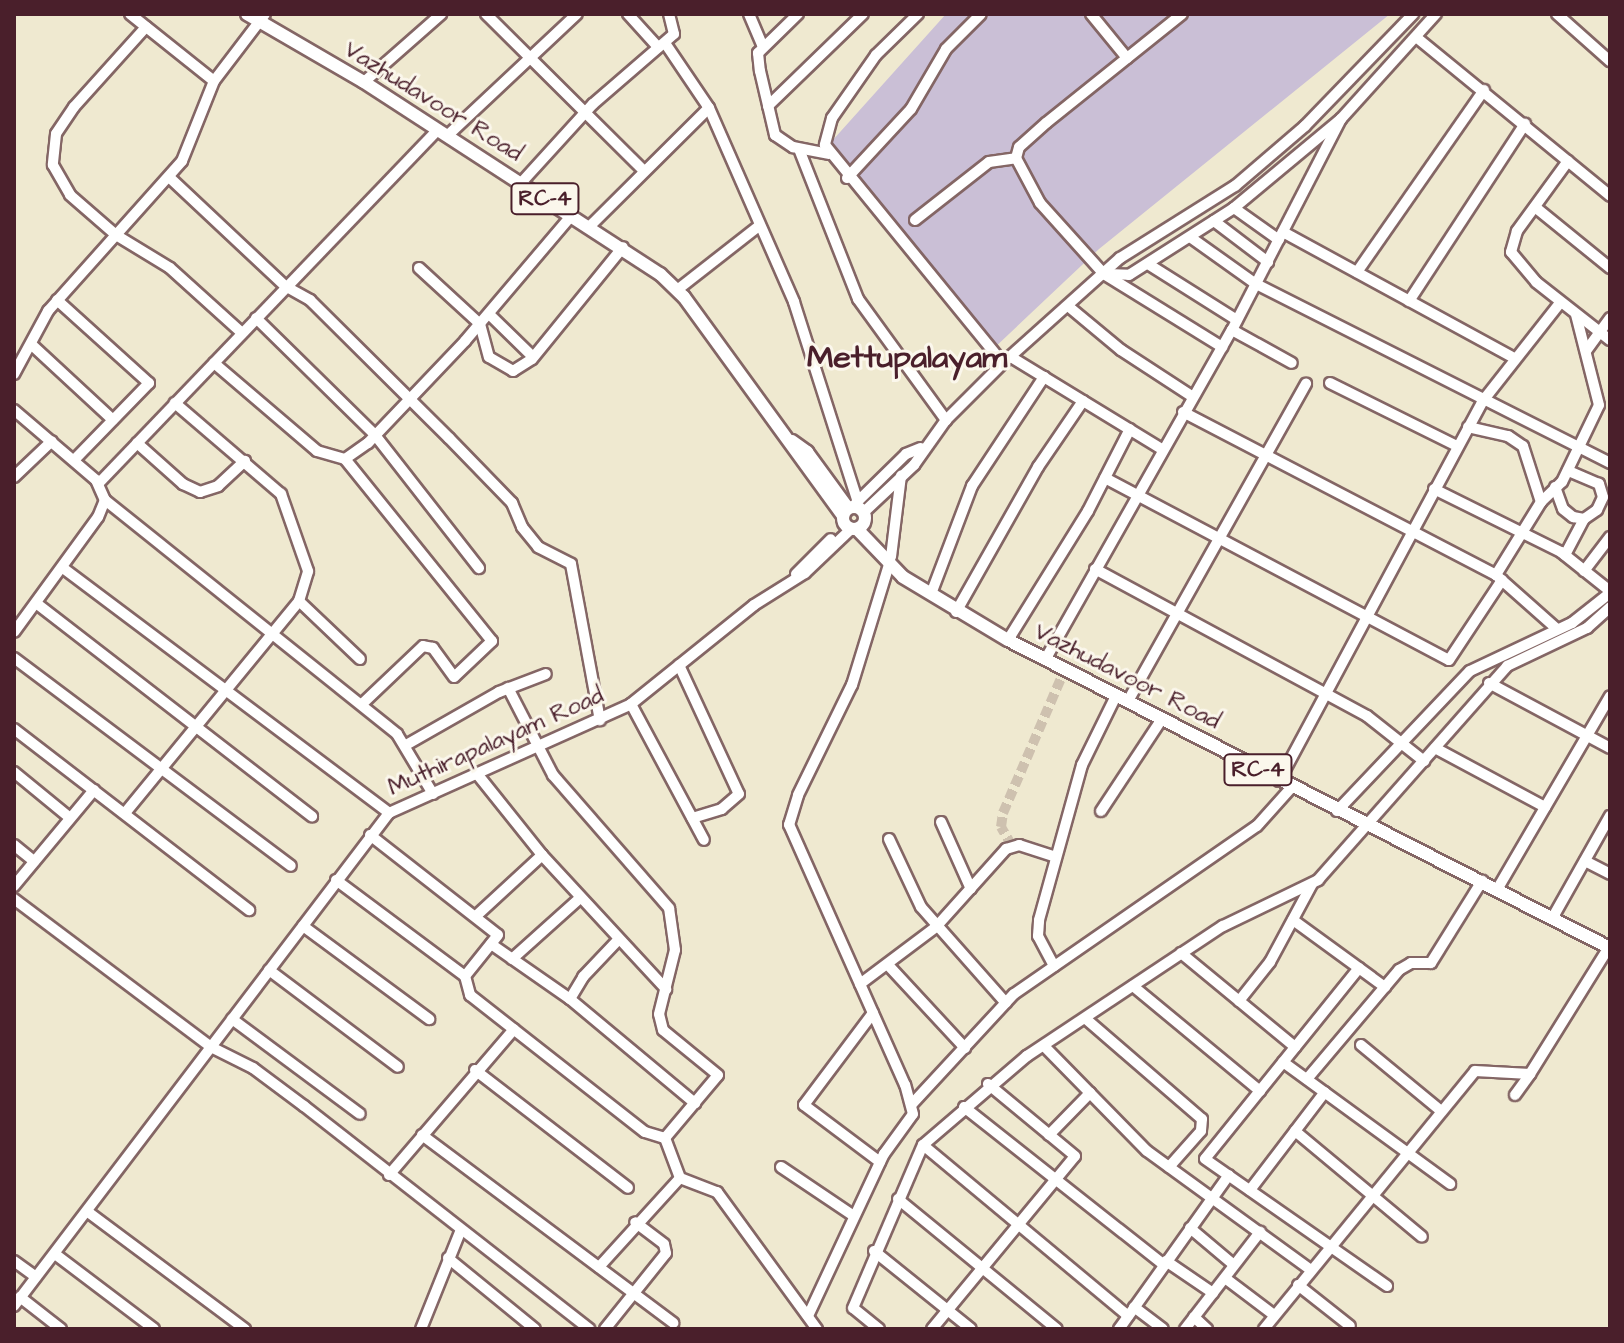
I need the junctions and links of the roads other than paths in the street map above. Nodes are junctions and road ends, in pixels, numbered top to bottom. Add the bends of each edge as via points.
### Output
1 (130, 14) edge
2 (441, 14) edge
3 (486, 14) edge
4 (577, 14) edge
5 (628, 14) edge
6 (669, 14) edge
7 (749, 14) edge
8 (798, 14) edge
9 (863, 14) edge
10 (918, 14) edge
11 (981, 14) edge
12 (1091, 14) edge
13 (1182, 14) edge
14 (1413, 14) edge
15 (1436, 14) edge
16 (1557, 14) edge
17 (257, 16) edge
18 (146, 27) junction
19 (1416, 37) junction
20 (662, 45) junction
21 (763, 47) junction
22 (527, 56) junction
23 (1127, 58) junction
24 (1610, 61) edge
25 (214, 81) junction
26 (364, 82) junction
27 (1484, 90) junction
28 (768, 106) junction
29 (709, 108) junction
30 (584, 114) junction
31 (1341, 119) junction
32 (1525, 124) junction
33 (443, 133) junction
34 (799, 149) junction
35 (828, 154) junction
36 (1016, 158) junction
37 (1568, 161) junction
38 (643, 170) junction
39 (169, 177) junction
40 (847, 178) junction
41 (521, 183) junction
42 (1610, 196) edge
43 (1535, 207) junction
44 (1234, 208) junction
45 (572, 215) junction
46 (915, 220) dead end
47 (1214, 221) junction
48 (759, 226) junction
49 (589, 227) junction
50 (116, 235) junction
51 (1281, 236) junction
52 (1190, 237) junction
53 (623, 247) junction
54 (1268, 262) junction
55 (1148, 264) junction
56 (419, 268) dead end
57 (1610, 268) edge
58 (1357, 272) junction
59 (1104, 274) junction
60 (1256, 284) junction
61 (285, 286) junction
62 (677, 290) junction
63 (57, 300) junction
64 (1409, 301) junction
65 (1560, 303) junction
66 (1068, 306) junction
67 (489, 314) junction
68 (1576, 315) junction
69 (256, 318) junction
70 (1610, 318) edge
71 (480, 324) junction
72 (1234, 325) junction
73 (1600, 332) junction
74 (242, 333) junction
75 (1610, 340) edge
76 (32, 345) junction
77 (1222, 347) junction
78 (1586, 351) junction
79 (529, 353) dead end
80 (1514, 358) junction
81 (1007, 360) junction
82 (214, 363) junction
83 (1292, 363) dead end
84 (14, 374) edge
85 (1044, 377) junction
86 (1330, 383) dead end
87 (1306, 384) dead end
88 (1193, 397) junction
89 (408, 398) junction
90 (1083, 401) junction
91 (1482, 402) junction
92 (175, 403) junction
93 (1604, 405) edge
94 (14, 410) edge
95 (1183, 412) junction
96 (113, 420) junction
97 (946, 420) junction
98 (1468, 427) junction
99 (1130, 429) junction
100 (375, 435) junction
101 (52, 441) junction
102 (137, 443) junction
103 (1457, 446) junction
104 (921, 448) junction
105 (1162, 449) junction
106 (1578, 449) junction
107 (345, 459) junction
108 (1268, 459) junction
109 (74, 460) junction
110 (245, 461) junction
111 (1610, 463) edge
112 (1568, 471) junction
113 (901, 476) junction
114 (14, 477) edge
115 (1105, 478) junction
116 (99, 483) junction
117 (1555, 487) junction
118 (1434, 489) junction
119 (1136, 495) junction
120 (105, 500) junction
121 (1541, 502) junction
122 (853, 517) junction
123 (1584, 519) junction
124 (1410, 530) junction
125 (1526, 532) junction
126 (1610, 537) edge
127 (1220, 541) junction
128 (1565, 555) junction
129 (890, 561) junction
130 (63, 568) junction
131 (479, 568) dead end
132 (1095, 569) junction
133 (1584, 571) junction
134 (1499, 577) junction
135 (1610, 592) edge
136 (931, 594) junction
137 (299, 601) junction
138 (36, 603) junction
139 (1610, 607) edge
140 (956, 612) junction
141 (1365, 614) junction
142 (1181, 615) junction
143 (1557, 629) junction
144 (14, 632) edge
145 (272, 633) junction
146 (1008, 640) junction
147 (14, 658) edge
148 (360, 659) dead end
149 (1045, 660) junction
150 (679, 665) junction
151 (546, 674) dead end
152 (1489, 683) junction
153 (508, 688) junction
154 (222, 689) junction
155 (1325, 691) junction
156 (1610, 696) edge
157 (1122, 698) junction
158 (362, 704) junction
159 (626, 706) junction
160 (603, 718) junction
161 (1162, 719) junction
162 (193, 727) junction
163 (14, 729) edge
164 (1585, 735) junction
165 (1402, 739) junction
166 (406, 745) junction
167 (1435, 748) junction
168 (1610, 748) edge
169 (537, 749) junction
170 (1424, 761) junction
171 (160, 769) junction
172 (14, 772) edge
173 (478, 775) junction
174 (1279, 781) junction
175 (1291, 788) junction
176 (94, 790) junction
177 (433, 794) junction
178 (1545, 807) junction
179 (1101, 811) dead end
180 (1337, 811) junction
181 (125, 813) junction
182 (389, 813) junction
183 (312, 816) dead end
184 (1610, 816) edge
185 (70, 818) junction
186 (692, 818) junction
187 (941, 822) dead end
188 (1365, 826) junction
189 (370, 835) junction
190 (889, 839) dead end
191 (704, 840) dead end
192 (14, 845) edge
193 (542, 855) junction
194 (1056, 857) junction
195 (34, 861) junction
196 (1585, 861) junction
197 (291, 866) dead end
198 (1610, 874) edge
199 (336, 880) junction
200 (1482, 881) junction
201 (1312, 883) junction
202 (14, 886) edge
203 (1498, 888) junction
204 (971, 889) junction
205 (580, 898) junction
206 (14, 899) edge
207 (249, 910) dead end
208 (476, 916) junction
209 (1553, 917) junction
210 (1293, 920) junction
211 (303, 926) junction
212 (936, 927) junction
213 (619, 939) junction
214 (491, 944) junction
215 (1610, 947) edge
216 (1181, 953) junction
217 (512, 959) junction
218 (889, 966) junction
219 (1054, 966) junction
220 (1359, 968) junction
221 (269, 970) junction
222 (465, 976) junction
223 (860, 984) junction
224 (1133, 986) junction
225 (1385, 987) junction
226 (666, 989) junction
227 (570, 999) junction
228 (1239, 1001) junction
229 (1006, 1003) junction
230 (873, 1013) junction
231 (232, 1019) junction
232 (429, 1019) dead end
233 (1086, 1019) junction
234 (514, 1029) junction
235 (1361, 1045) dead end
236 (1044, 1046) junction
237 (211, 1047) junction
238 (1295, 1047) junction
239 (965, 1048) junction
240 (1283, 1062) junction
241 (398, 1067) dead end
242 (475, 1070) junction
243 (1530, 1074) junction
244 (1307, 1079) junction
245 (988, 1084) junction
246 (1260, 1091) junction
247 (1325, 1092) junction
248 (1090, 1093) junction
249 (1515, 1095) dead end
250 (695, 1103) junction
251 (912, 1104) junction
252 (964, 1107) junction
253 (1441, 1111) junction
254 (360, 1114) dead end
255 (1295, 1131) junction
256 (422, 1135) junction
257 (1049, 1135) junction
258 (665, 1138) junction
259 (923, 1145) junction
260 (1408, 1152) junction
261 (880, 1162) junction
262 (781, 1167) dead end
263 (1169, 1167) junction
264 (389, 1175) junction
265 (1229, 1175) junction
266 (680, 1178) junction
267 (1054, 1181) junction
268 (1450, 1184) dead end
269 (628, 1188) dead end
270 (1250, 1190) junction
271 (1212, 1197) junction
272 (1371, 1198) junction
273 (898, 1199) junction
274 (88, 1212) junction
275 (854, 1216) junction
276 (635, 1222) junction
277 (1019, 1223) junction
278 (1190, 1228) junction
279 (460, 1232) junction
280 (1260, 1232) junction
281 (1422, 1237) dead end
282 (1330, 1246) junction
283 (874, 1251) junction
284 (55, 1254) junction
285 (448, 1258) junction
286 (14, 1261) edge
287 (1165, 1263) junction
288 (1234, 1265) junction
289 (599, 1267) junction
290 (980, 1267) junction
291 (1311, 1270) junction
292 (36, 1277) junction
293 (1225, 1278) junction
294 (1298, 1285) junction
295 (1387, 1286) dead end
296 (634, 1293) junction
297 (1213, 1293) junction
298 (17, 1302) edge
299 (947, 1309) junction
300 (1131, 1312) junction
301 (1274, 1315) junction
302 (808, 1316) junction
303 (1194, 1317) junction
304 (673, 1323) dead end
305 (1350, 1326) dead end
306 (61, 1329) edge
307 (154, 1329) edge
308 (245, 1329) edge
309 (421, 1329) edge
310 (535, 1329) edge
311 (589, 1329) edge
312 (605, 1329) edge
313 (817, 1329) edge
314 (879, 1329) edge
315 (932, 1329) edge
316 (971, 1329) edge
317 (1057, 1329) edge
318 (1119, 1329) edge
319 (1163, 1329) edge
320 (1185, 1329) edge
321 (1207, 1329) edge
322 (1264, 1329) edge

1 - 18 street
2 - 26 street
3 - 22 street
4 - 22 street
5 - 20 street
6 - 20 street via 676,31
7 - 21 street
8 - 21 street
9 - 28 street
10 - 35 street via 882,47 832,118 823,137
11 - 40 street via 946,49 911,109
12 - 23 street
13 - 23 street
14 - 59 street via 1348,86 1235,186 1120,258
15 - 19 street
16 - 24 street
17 - 25 street
17 - 26 main road, Vazhudavoor Road / RC-4
18 - 25 street
18 - 50 street via 89,87 52,147 59,180
19 - 27 street
19 - 31 street
20 - 29 street
20 - 30 street
21 - 28 street via 758,60
22 - 30 street
22 - 33 street
23 - 36 street via 1029,138
25 - 39 street via 186,152
26 - 33 main road, Vazhudavoor Road / RC-4
27 - 32 street
27 - 58 street
28 - 34 street via 775,135
29 - 38 street
29 - 48 street
30 - 38 street
30 - 41 street
31 - 44 street
31 - 51 street
32 - 37 street
32 - 64 street
33 - 41 main road, Vazhudavoor Road / RC-4
33 - 61 street
34 - 35 street
34 - 97 street via 858,299
35 - 40 street
36 - 46 street via 989,162
36 - 59 street via 1040,203
37 - 42 street
37 - 43 street
38 - 49 street
39 - 50 street
39 - 61 street
40 - 81 street
41 - 45 main road, Vazhudavoor Road / RC-4
43 - 57 street
43 - 65 street via 1517,231 1511,252 1523,271
44 - 47 street
44 - 51 street
45 - 49 main road, Vazhudavoor Road / RC-4
45 - 67 street
47 - 52 street
47 - 54 street
48 - 62 street
48 - 122 street via 794,302
49 - 53 main road, Vazhudavoor Road / RC-4
50 - 63 street
50 - 74 street via 170,268
51 - 54 street
51 - 58 street
52 - 55 street
52 - 60 street
53 - 62 main road, Vazhudavoor Road / RC-4
53 - 71 street via 523,368 505,369 489,357
54 - 60 street
55 - 59 street via 1129,275
55 - 72 street
56 - 71 street
58 - 64 street
59 - 66 street
59 - 77 street
60 - 72 street
60 - 91 street
61 - 69 street
61 - 89 street via 310,300
62 - 122 main road, Vazhudavoor Road / RC-4 via 792,441 798,458
63 - 76 street
63 - 96 street via 149,383
64 - 80 street
65 - 68 street
65 - 80 street
66 - 81 street
66 - 88 street via 1121,350
67 - 71 street
67 - 79 street
68 - 73 street
68 - 78 street
69 - 74 street
69 - 100 street
70 - 73 street
71 - 89 street
72 - 77 street
72 - 83 street
73 - 75 street
73 - 78 street
74 - 82 street
76 - 84 street
76 - 96 street
77 - 88 street
78 - 93 street
80 - 91 street
81 - 85 street
81 - 97 street
82 - 92 street
82 - 107 street via 317,451
85 - 90 street
85 - 136 street via 972,486
86 - 103 street
87 - 108 street
88 - 95 street
89 - 100 street
89 - 160 street via 512,503 538,547 574,569
90 - 99 street
90 - 140 street via 1038,467
91 - 98 street
91 - 106 street
92 - 102 street
92 - 110 street
93 - 106 street
94 - 101 street
95 - 105 street
95 - 108 street
96 - 109 street
97 - 104 street
98 - 103 street
98 - 121 street via 1508,436 1523,446
99 - 105 street
99 - 115 street
100 - 107 street
100 - 131 street
101 - 109 street
101 - 114 street
102 - 110 street via 183,484 200,492 218,486
102 - 116 street
103 - 118 street
104 - 113 street
104 - 122 street via 906,454
105 - 119 street
106 - 111 street
106 - 112 street
107 - 158 street via 492,638 490,648 454,677 433,648 423,646
108 - 124 street
108 - 127 street
109 - 116 street
110 - 137 street via 281,494 308,571
112 - 117 street
112 - 123 street via 1593,479 1602,489 1600,505
113 - 122 street
113 - 129 street
115 - 119 street
115 - 146 street
116 - 120 street
117 - 121 street
117 - 123 street via 1563,509
118 - 124 street
118 - 125 street
119 - 127 street
119 - 132 street
120 - 130 street
120 - 145 street
121 - 125 street
122 - 129 main road, Vazhudavoor Road
122 - 150 street, Muthirapalayam Road via 796,574
123 - 128 street
124 - 134 street
124 - 141 street
125 - 128 street
125 - 134 street
126 - 133 street
127 - 141 street
127 - 142 street
128 - 133 street
129 - 136 main road, Vazhudavoor Road / RC-4
129 - 223 street via 852,685 790,817
130 - 138 street
130 - 154 street, Muthirapalayam Road
132 - 142 street
132 - 149 street
133 - 135 street
134 - 141 street via 1449,660
134 - 143 street
135 - 143 street
136 - 140 main road, Vazhudavoor Road / RC-4
137 - 145 street
137 - 148 street
138 - 144 street
138 - 162 street
139 - 152 street via 1587,628 1507,666
140 - 146 main road, Vazhudavoor Road / RC-4
141 - 155 street
142 - 155 street
142 - 157 street
143 - 165 street via 1470,671
145 - 154 street
145 - 158 street
146 - 149 main road, Vazhudavoor Road / RC-4
147 - 171 street
149 - 157 main road, Vazhudavoor Road / RC-4
150 - 159 street, Muthirapalayam Road
150 - 186 street via 739,794 722,809
151 - 153 street
152 - 164 street
152 - 167 street
153 - 166 street
153 - 169 street
154 - 162 street
154 - 182 street, Muthirapalayam Road
155 - 165 street
155 - 174 street
156 - 164 street
157 - 161 main road, Vazhudavoor Road / RC-4
157 - 194 street via 1082,765
158 - 166 street
159 - 160 street, Muthirapalayam Road
159 - 186 street
160 - 169 street, Muthirapalayam Road
161 - 174 main road, Vazhudavoor Road / RC-4
161 - 179 street
162 - 171 street
162 - 183 street
163 - 176 street
164 - 168 street
164 - 178 street
165 - 170 street
165 - 180 street
166 - 177 street
167 - 170 street
167 - 178 street
169 - 173 street, Muthirapalayam Road
169 - 226 street via 598,830 669,908 675,950
170 - 188 street
171 - 181 street
171 - 197 street
172 - 185 street
173 - 177 street, Muthirapalayam Road
173 - 193 street
174 - 175 main road, Vazhudavoor Road / RC-4
175 - 180 main road, Vazhudavoor Road / RC-4
175 - 219 street via 1257,826
176 - 181 street
176 - 185 street
177 - 182 street, Muthirapalayam Road
178 - 203 street
180 - 188 main road, Vazhudavoor Road / RC-4
181 - 207 street
182 - 189 street
184 - 196 street
185 - 195 street
186 - 191 street
187 - 204 street
188 - 200 main road, Vazhudavoor Road / RC-4
188 - 201 street via 1336,864
189 - 199 street
189 - 208 street
190 - 212 street
192 - 195 street
193 - 205 street
193 - 208 street
194 - 204 street via 1012,846
194 - 219 street via 1037,932
195 - 202 street
196 - 198 street
196 - 209 street
199 - 211 street
199 - 222 street
200 - 203 main road, Vazhudavoor Road / RC-4
200 - 225 street via 1431,963 1408,964
201 - 210 street
201 - 216 street
203 - 209 main road, Vazhudavoor Road / RC-4
204 - 212 street
205 - 213 street
205 - 217 street
206 - 237 street
208 - 214 street via 498,935
209 - 215 main road, Vazhudavoor Road / RC-4
210 - 220 street
210 - 228 street
211 - 221 street
211 - 232 street
212 - 218 street
212 - 229 street
213 - 226 street
213 - 227 street
214 - 217 street
214 - 222 street
215 - 243 street
216 - 224 street
216 - 228 street
217 - 227 street
218 - 223 street
218 - 239 street
219 - 229 street
220 - 225 street
220 - 238 street
221 - 231 street
221 - 241 street
222 - 234 street via 465,989
223 - 230 street
224 - 233 street
224 - 246 street
225 - 244 street
226 - 250 street via 659,1014 663,1030 718,1075
227 - 250 street
228 - 238 street
229 - 239 street
230 - 251 street
230 - 261 street via 804,1105
231 - 237 street
231 - 254 street
233 - 236 street
233 - 263 street via 1200,1115 1201,1131
234 - 242 street
234 - 258 street via 645,1132
235 - 253 street
236 - 245 street
236 - 248 street
237 - 264 street via 253,1068
237 - 274 street
238 - 240 street
239 - 251 street
240 - 244 street
240 - 246 street
242 - 256 street
242 - 269 street
243 - 249 street
243 - 253 street via 1475,1071
244 - 247 street
245 - 252 street
245 - 257 street
246 - 265 street via 1205,1159
247 - 255 street
247 - 260 street
248 - 257 street
248 - 263 street
250 - 258 street
251 - 261 street via 913,1114
252 - 259 street
252 - 267 street
253 - 260 street
255 - 270 street
255 - 272 street
256 - 264 street
256 - 289 street
257 - 267 street via 1075,1156
258 - 266 street
259 - 273 street
259 - 277 street
260 - 268 street
260 - 272 street
261 - 275 street
262 - 275 street
263 - 271 street
264 - 279 street
265 - 270 street
265 - 271 street
266 - 276 street
266 - 302 street via 717,1192
267 - 277 street
267 - 287 street
270 - 282 street
271 - 278 street
271 - 280 street
272 - 281 street
272 - 282 street
273 - 283 street
273 - 290 street
274 - 284 street
274 - 308 street
275 - 302 street
276 - 289 street
276 - 296 street via 666,1249
277 - 290 street
277 - 300 street
278 - 287 street
278 - 288 street
279 - 285 street
279 - 311 street
280 - 288 street
280 - 291 street
282 - 291 street
282 - 295 street
283 - 299 street
283 - 314 street via 853,1308
284 - 292 street
284 - 307 street
285 - 309 street
285 - 310 street
286 - 292 street
287 - 297 street
287 - 300 street
288 - 293 street
289 - 296 street
290 - 299 street
290 - 317 street
291 - 294 street
292 - 298 street
293 - 297 street
293 - 301 street
294 - 301 street
294 - 305 street
296 - 304 street
296 - 312 street
297 - 303 street
298 - 306 street
299 - 315 street
299 - 316 street
300 - 318 street
300 - 319 street
301 - 322 street
302 - 313 street
303 - 320 street
303 - 321 street

